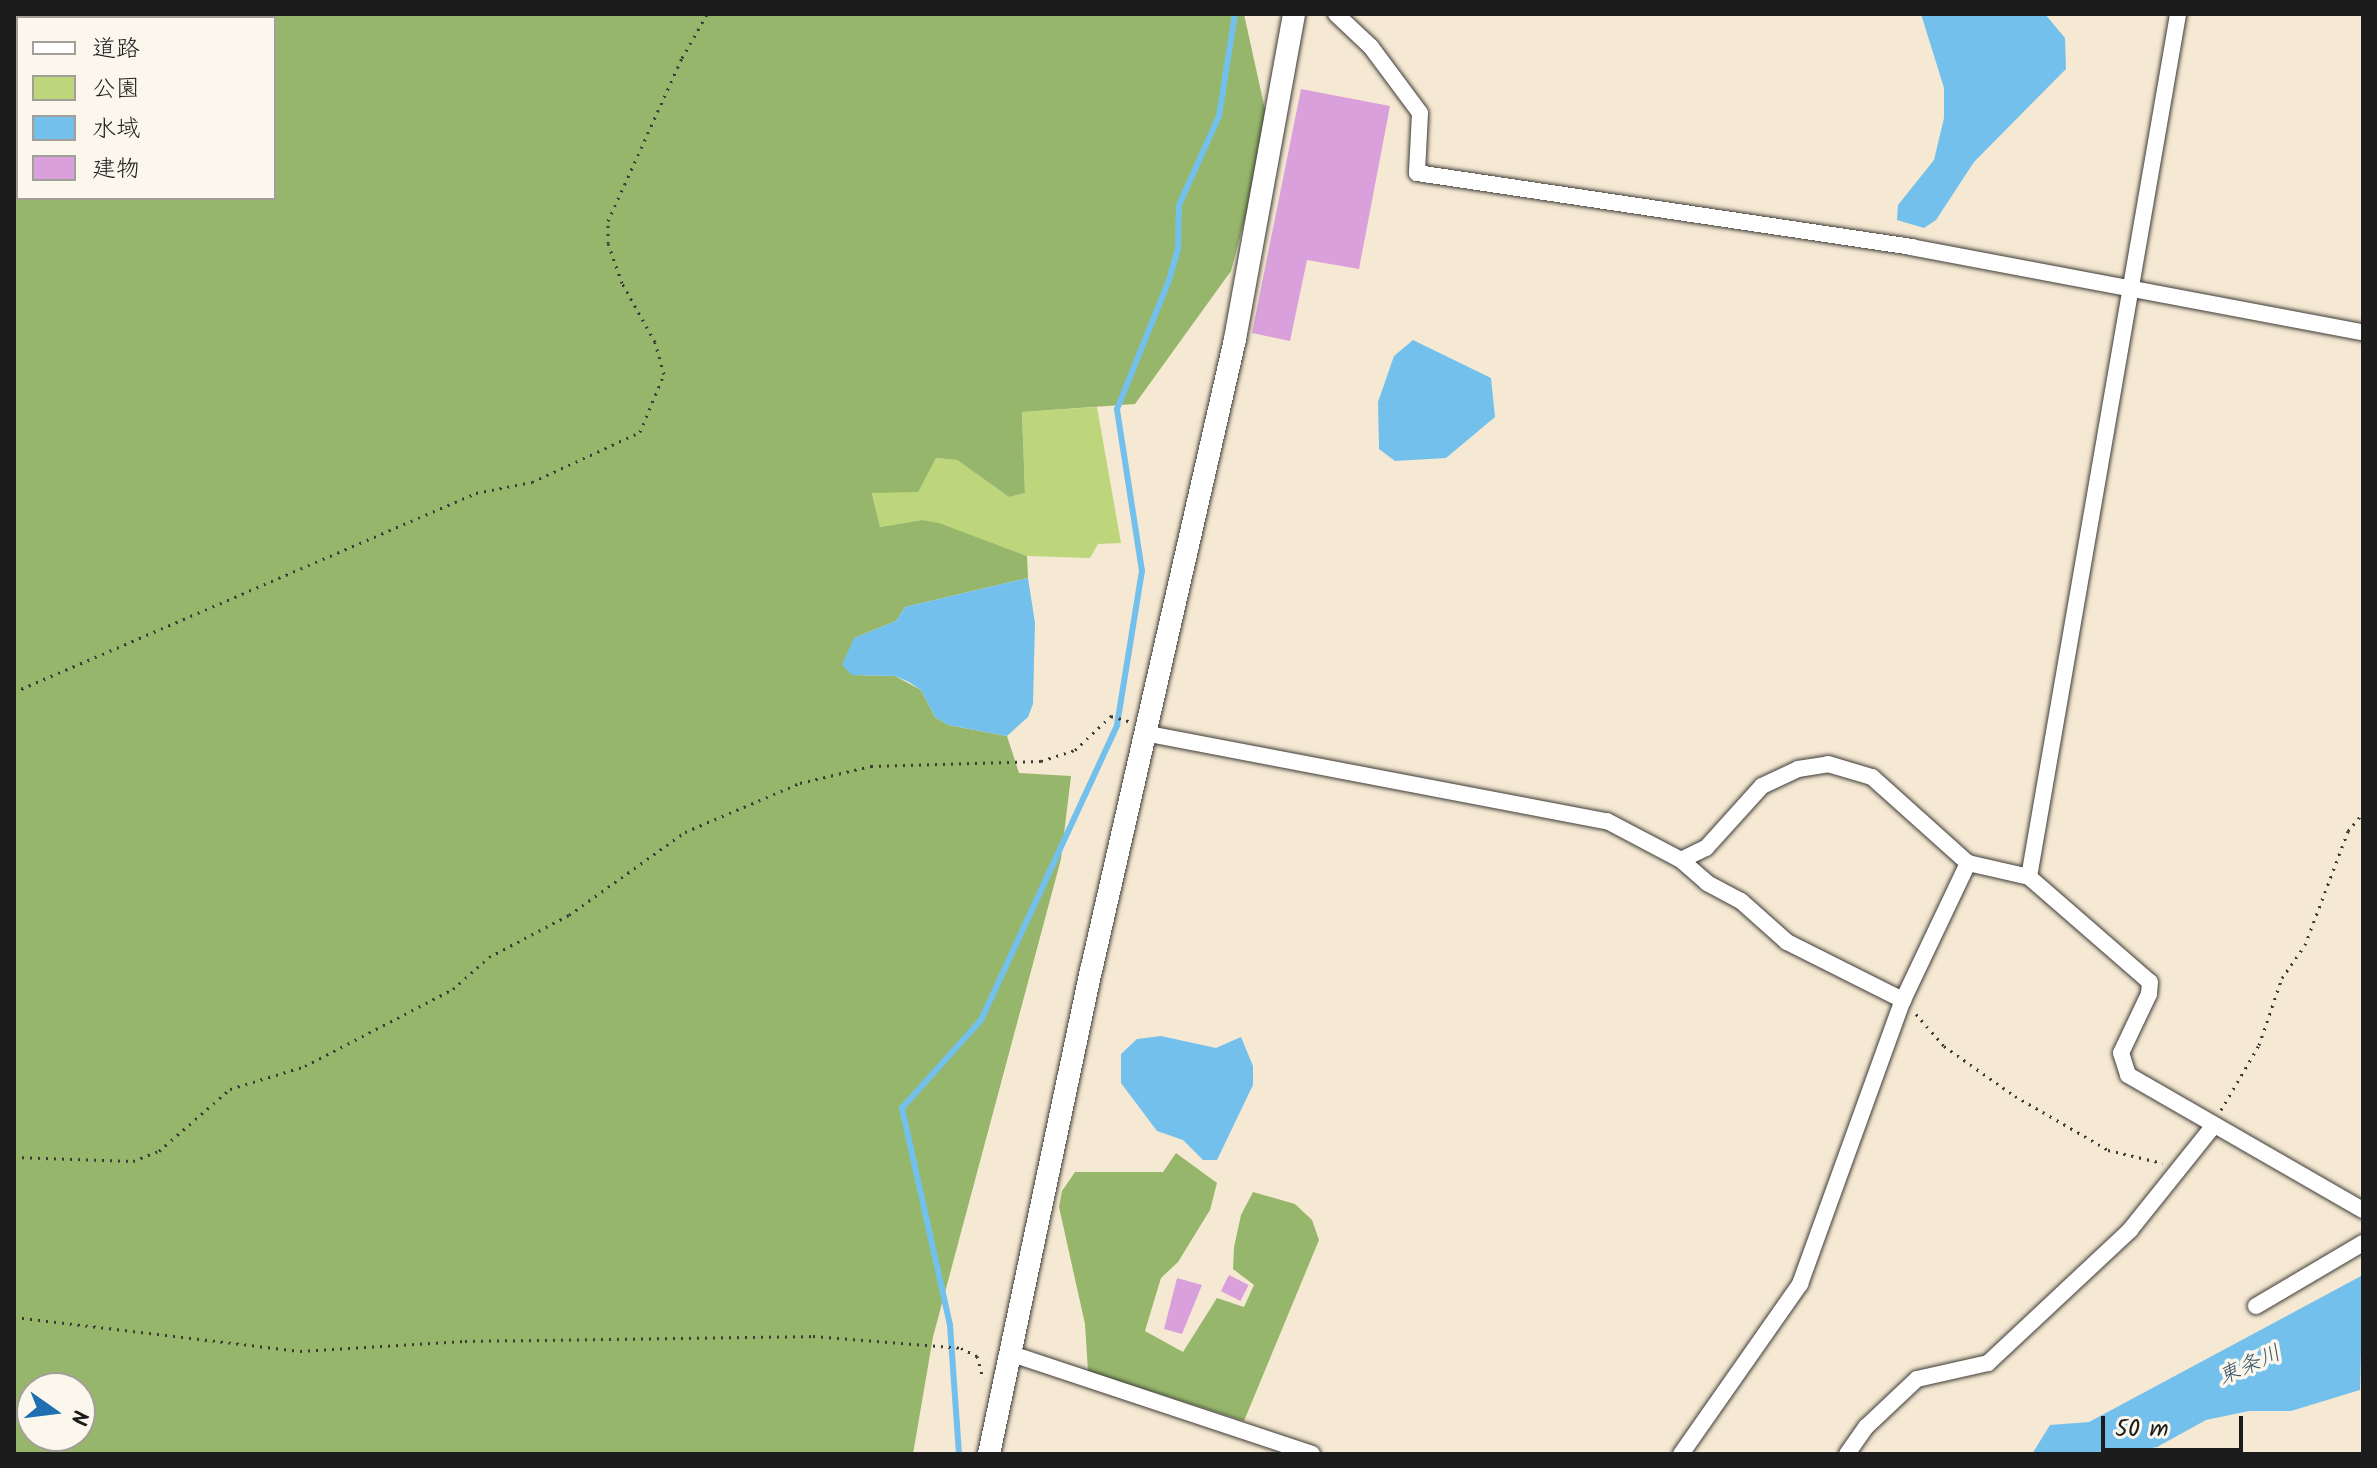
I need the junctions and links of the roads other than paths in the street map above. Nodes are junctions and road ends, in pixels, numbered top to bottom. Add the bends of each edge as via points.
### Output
1 (1294, 14) edge
2 (1336, 14) edge
3 (2178, 14) edge
4 (2132, 290) junction
5 (2363, 332) edge
6 (1149, 734) junction
7 (1681, 860) junction
8 (1968, 863) junction
9 (2029, 877) junction
10 (1903, 1000) junction
11 (2214, 1125) junction
12 (2363, 1210) edge
13 (2363, 1243) edge
14 (2256, 1306) dead end
15 (1012, 1354) junction
16 (989, 1454) edge
17 (1312, 1454) edge
18 (1681, 1454) edge
19 (1847, 1454) edge

1 - 6 street via 1235,339
2 - 4 street via 1371,47 1420,113 1417,173 1911,247
3 - 4 street
4 - 5 street
4 - 9 street
6 - 7 street via 1607,821
6 - 15 street via 1091,971
7 - 8 street via 1706,848 1762,786 1798,769 1828,764 1872,777
7 - 10 street via 1707,883 1741,901 1787,942
8 - 9 street
8 - 10 street
9 - 11 street via 2150,982 2121,1053 2128,1075
10 - 18 street via 1800,1284
11 - 12 street
11 - 19 street via 2130,1230 1988,1363 1917,1379 1866,1427
13 - 14 street
15 - 16 street
15 - 17 street

